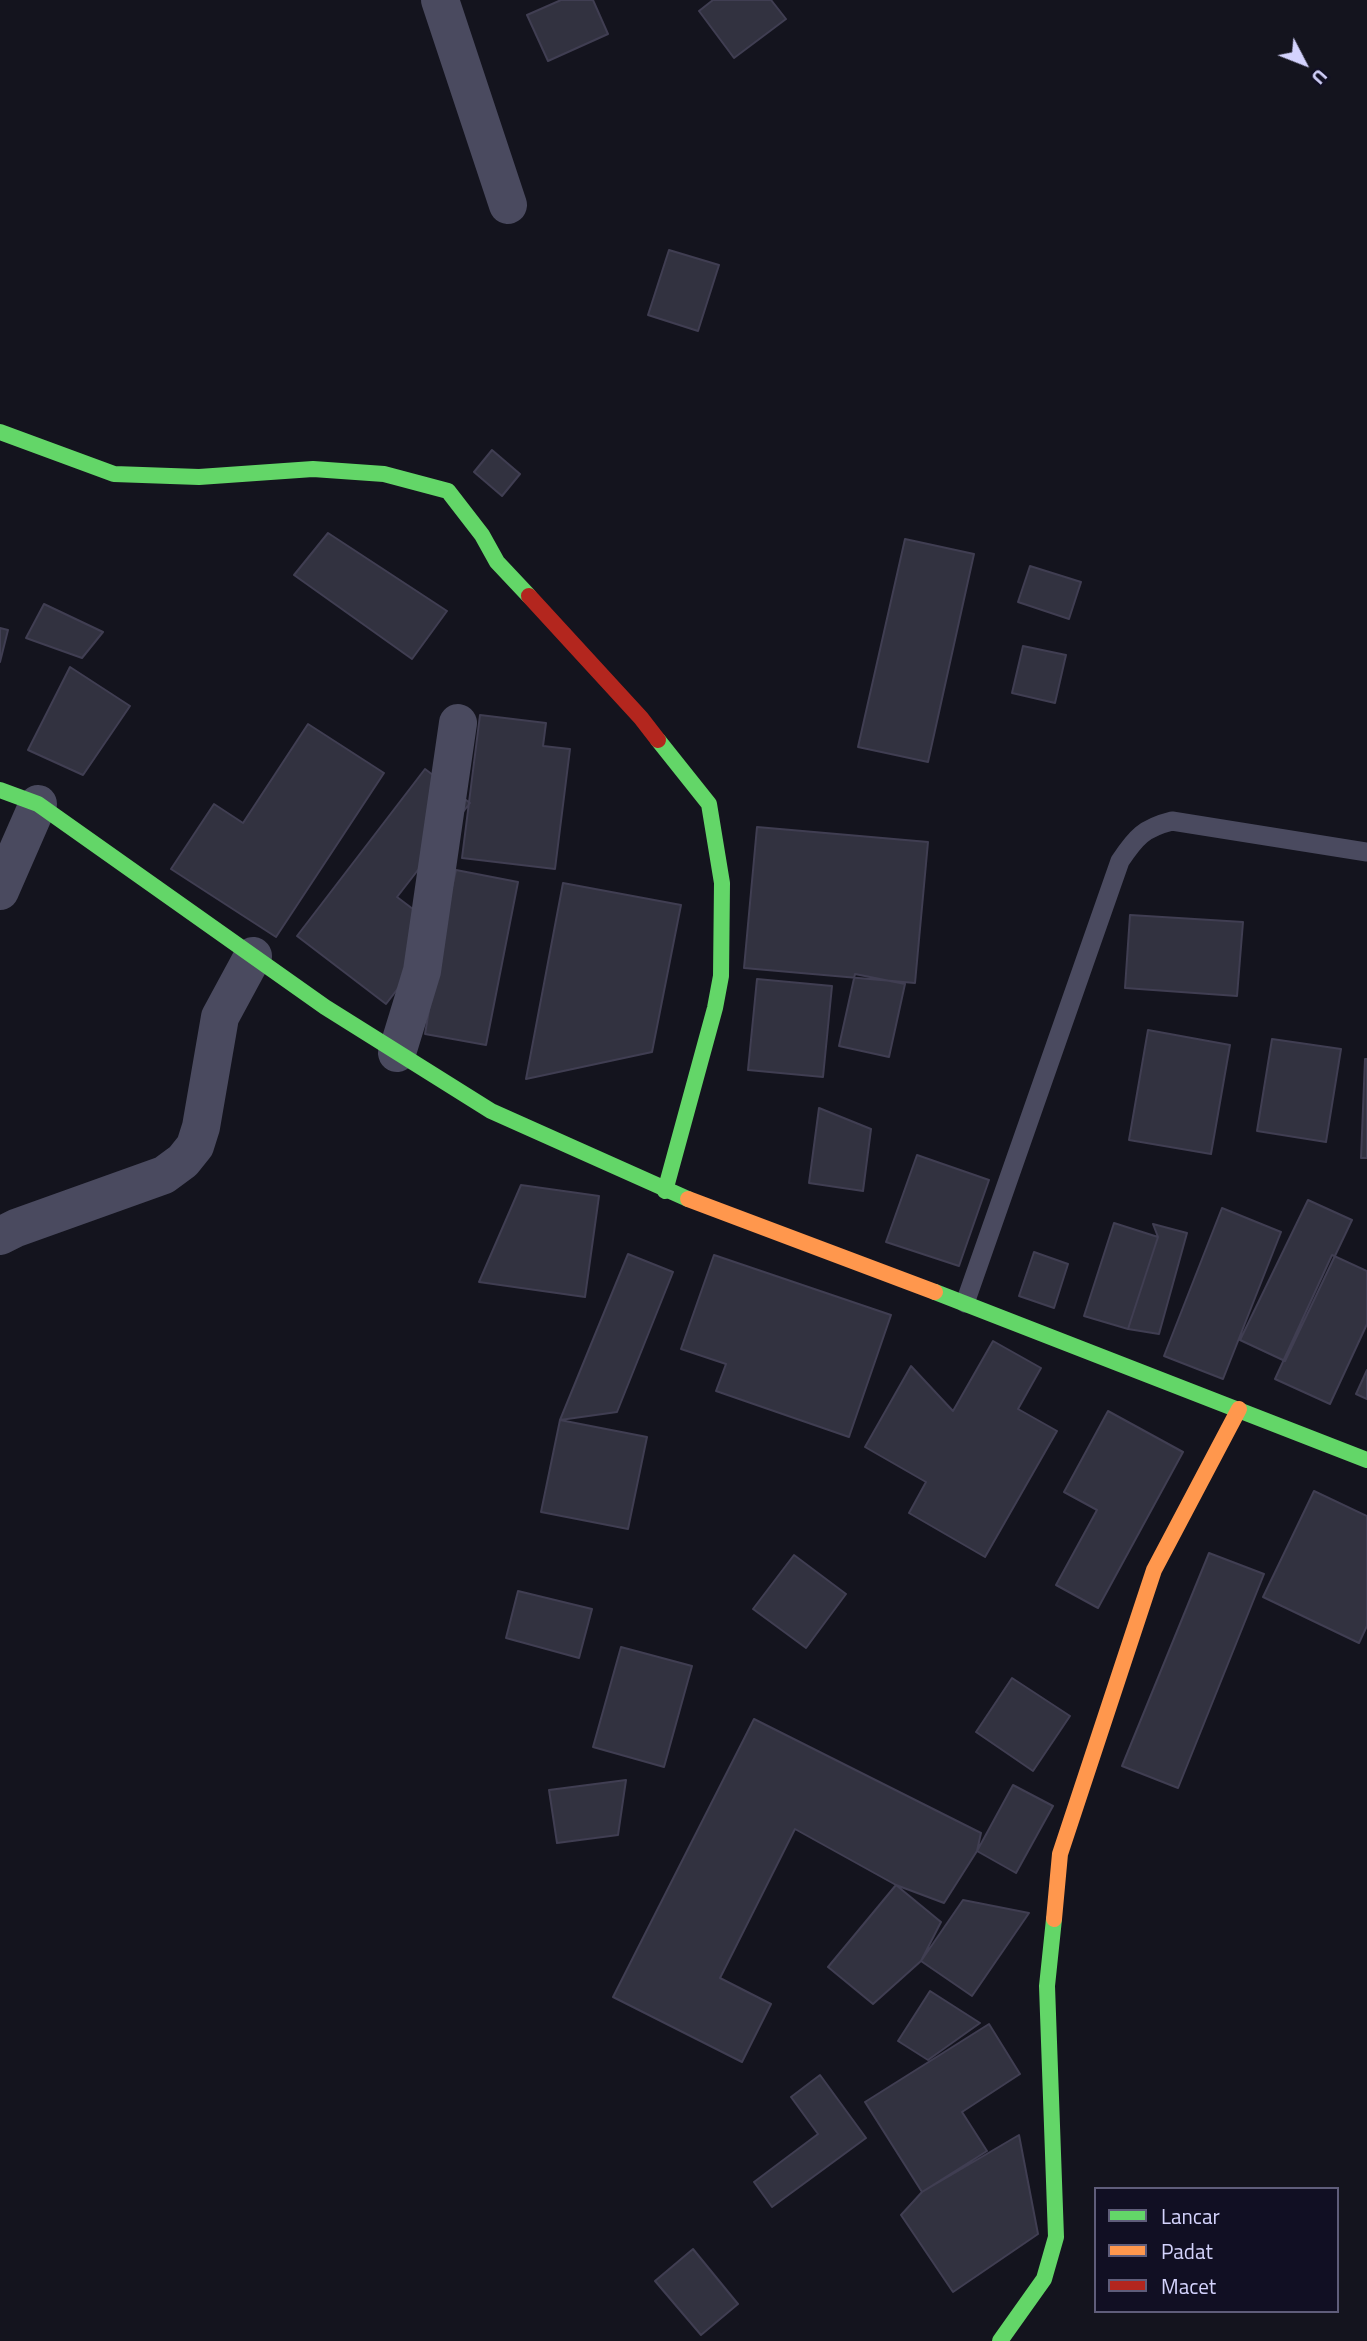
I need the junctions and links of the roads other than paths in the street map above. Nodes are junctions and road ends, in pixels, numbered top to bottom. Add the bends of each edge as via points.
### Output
1 (440, 0) edge
2 (508, 205) dead end
3 (0, 432) edge
4 (458, 723) dead end
5 (0, 790) edge
6 (38, 804) junction
7 (1367, 852) edge
8 (0, 891) edge
9 (253, 956) junction
10 (397, 1052) junction
11 (665, 1191) junction
12 (0, 1236) edge
13 (965, 1303) junction
14 (1239, 1409) junction
15 (1367, 1460) edge
16 (1000, 2341) edge

1 - 2 street
3 - 11 street via 114,474 200,477 313,469 384,474 448,491 482,534 497,562 641,718 709,804 722,883 721,975
4 - 10 street via 422,971
5 - 6 street
6 - 8 street
6 - 9 street
7 - 13 lane via 1172,821 1135,838 1119,861
9 - 10 street
9 - 12 street via 220,1017 201,1127 195,1146 183,1161 164,1175
10 - 11 street via 491,1111
11 - 13 street
13 - 14 street
14 - 15 street
14 - 16 street via 1154,1570 1060,1854 1047,1986 1056,2237 1044,2279

